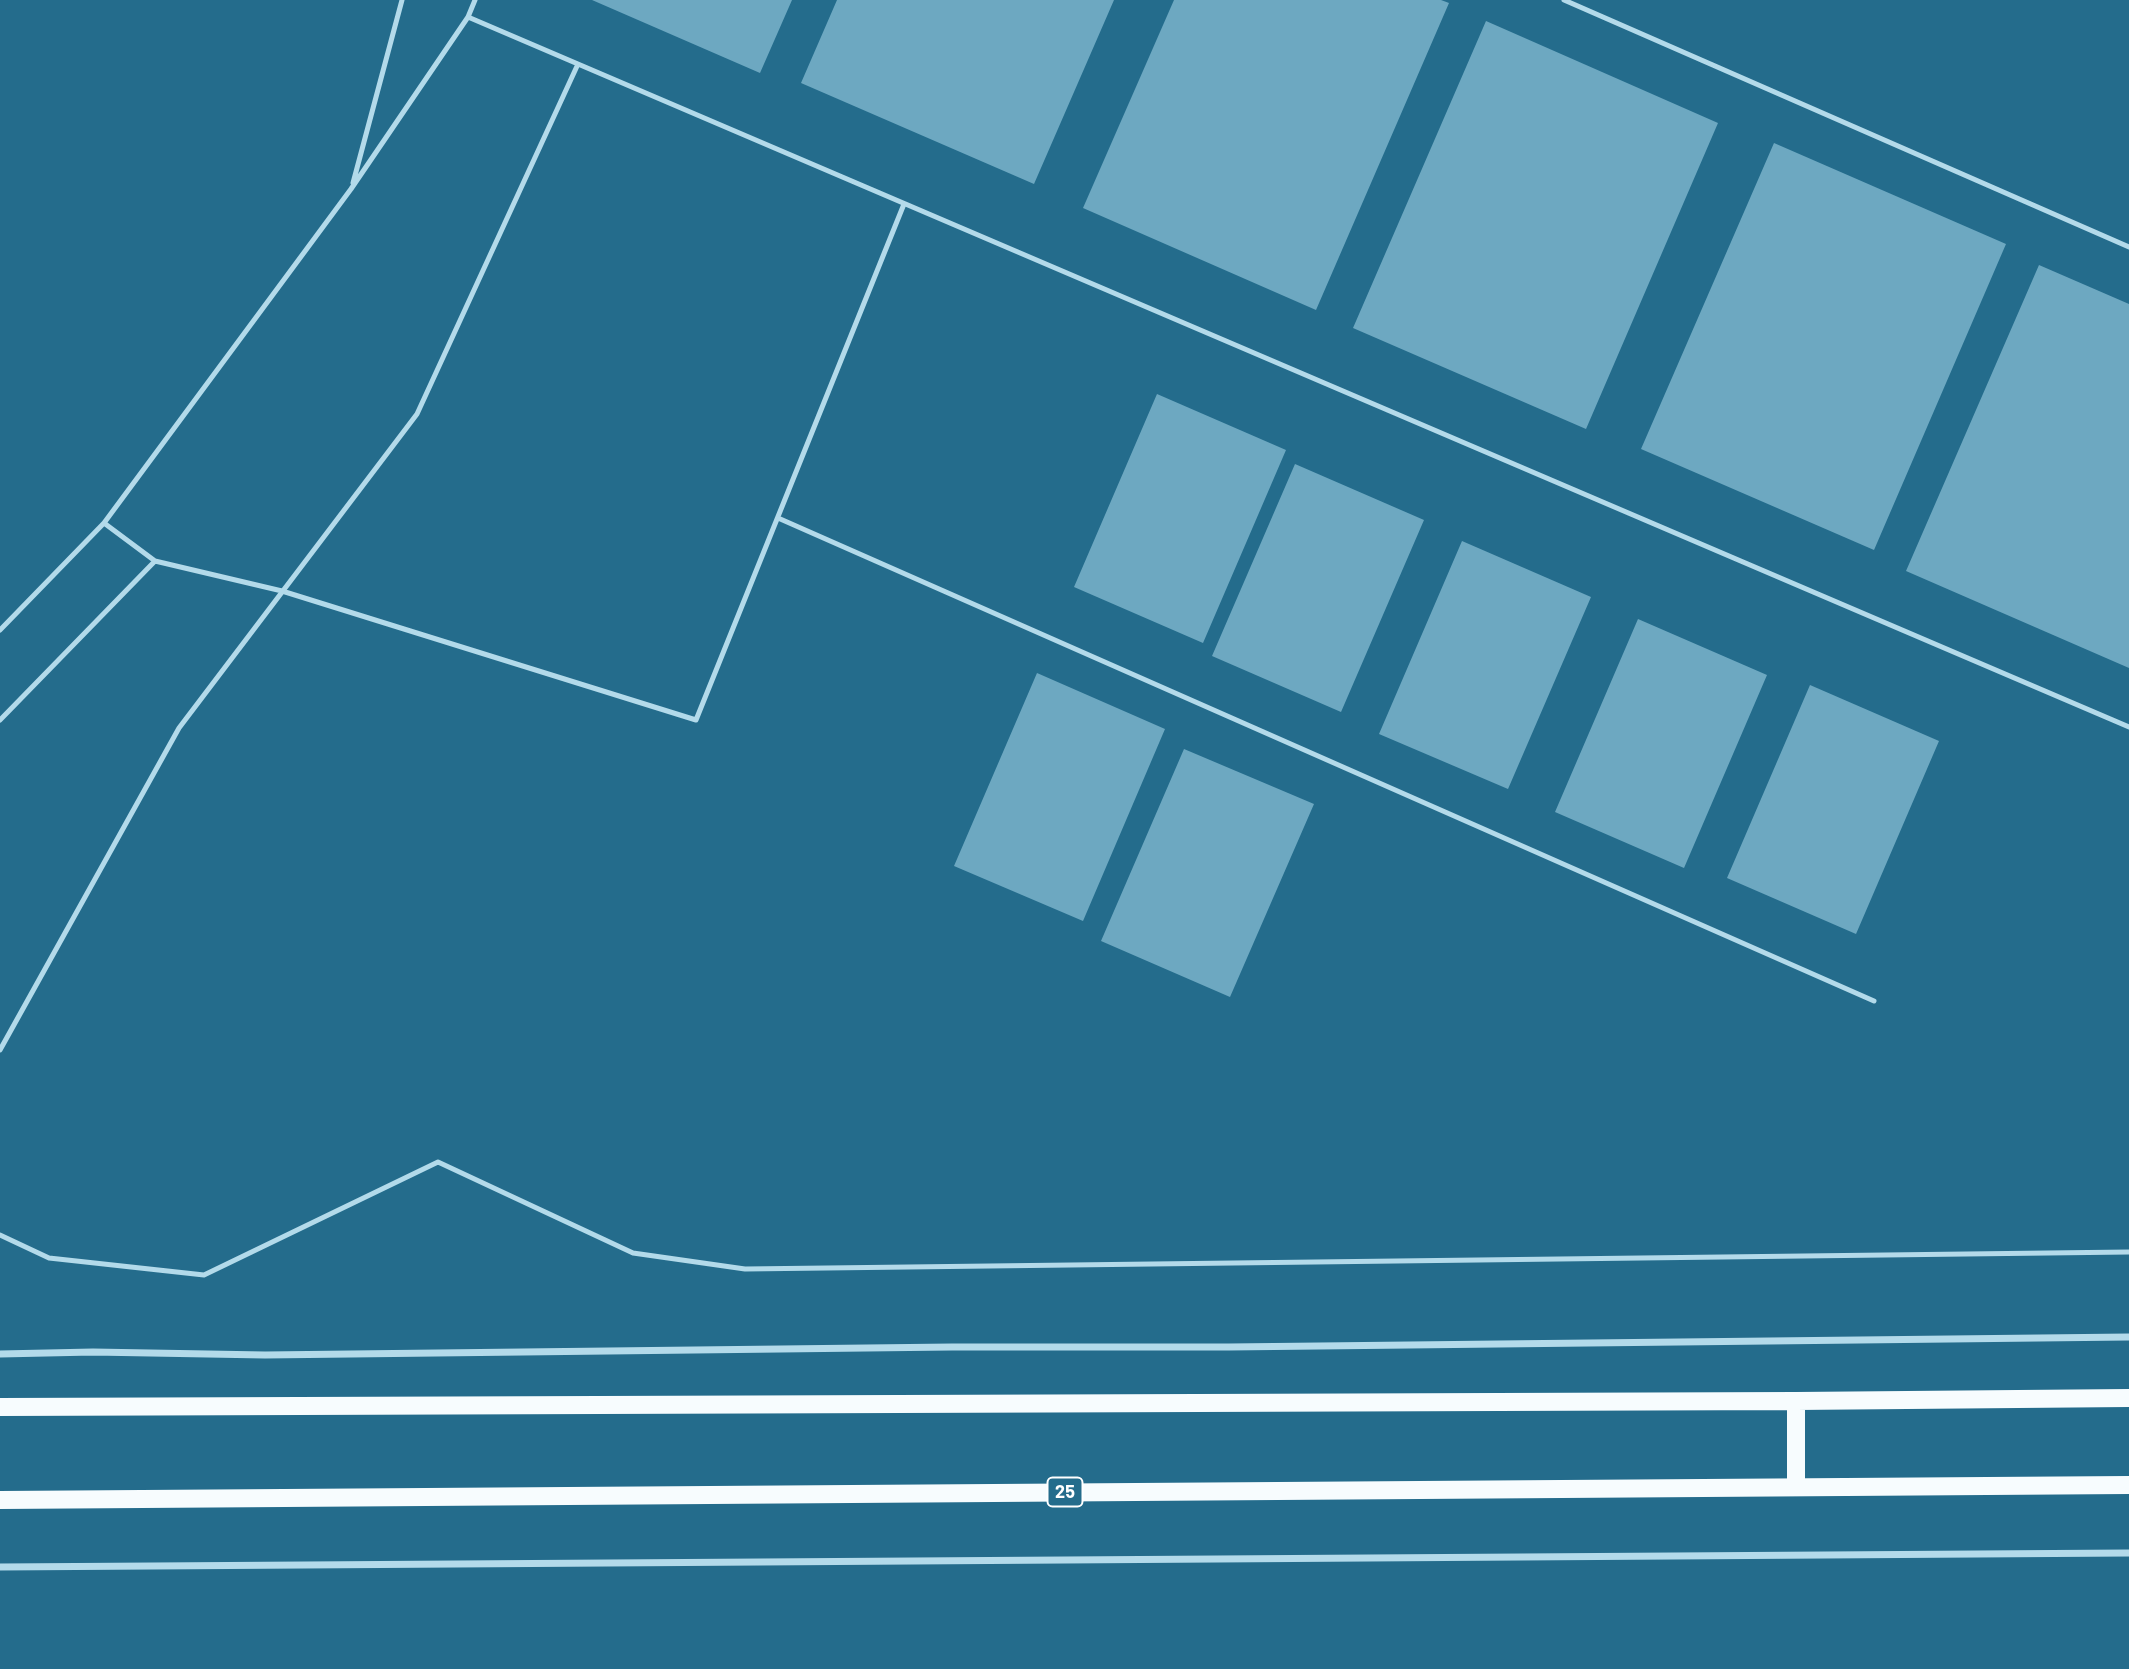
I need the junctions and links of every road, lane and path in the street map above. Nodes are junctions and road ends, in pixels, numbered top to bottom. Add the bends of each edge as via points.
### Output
1 (402, 0) edge
2 (475, 0) edge
3 (1564, 0) edge
4 (468, 17) junction
5 (578, 64) junction
6 (351, 189) junction
7 (904, 204) junction
8 (2129, 247) edge
9 (778, 518) junction
10 (104, 523) junction
11 (155, 561) junction
12 (282, 591) junction
13 (0, 630) edge
14 (0, 720) edge
15 (2129, 727) edge
16 (1874, 1001) dead end
17 (0, 1050) edge
18 (0, 1235) edge
19 (2129, 1252) edge
20 (2129, 1338) edge
21 (0, 1354) edge
22 (2129, 1398) edge
23 (1796, 1401) junction
24 (0, 1407) edge
25 (2129, 1485) edge
26 (1796, 1487) junction
27 (0, 1500) edge
28 (2129, 1553) edge
29 (0, 1567) edge

1 - 6 lane
2 - 4 lane
3 - 8 lane
4 - 5 lane
4 - 6 lane
5 - 7 lane
5 - 12 lane via 417,414
6 - 10 lane
7 - 9 lane
7 - 15 lane
9 - 12 lane via 696,720
9 - 16 lane
10 - 11 lane
10 - 13 lane
11 - 12 lane
11 - 14 lane
12 - 17 lane via 179,728
18 - 19 lane via 49,1258 204,1275 438,1162 633,1253 746,1269
20 - 21 street
22 - 23 main road
23 - 24 main road
23 - 26 main road
25 - 26 main road, 25
26 - 27 main road, 25
28 - 29 street

